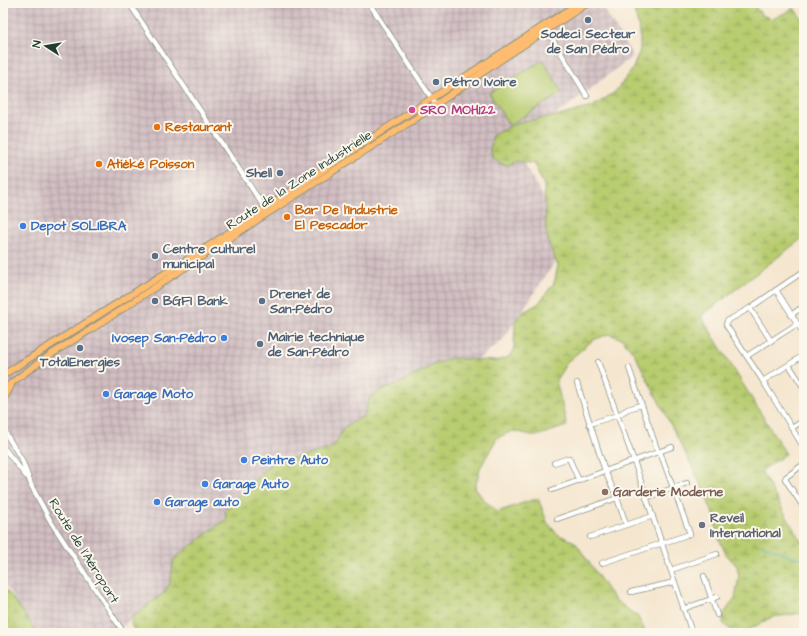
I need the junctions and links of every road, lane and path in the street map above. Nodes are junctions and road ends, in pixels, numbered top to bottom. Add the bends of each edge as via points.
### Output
1 (129, 3) edge
2 (369, 3) edge
3 (579, 3) edge
4 (588, 3) edge
5 (547, 30) junction
6 (587, 96) dead end
7 (432, 98) junction
8 (436, 105) junction
9 (266, 210) junction
10 (804, 271) edge
11 (776, 290) junction
12 (804, 306) edge
13 (750, 308) junction
14 (791, 315) junction
15 (797, 324) junction
16 (804, 334) edge
17 (771, 341) junction
18 (804, 355) edge
19 (746, 356) junction
20 (598, 362) dead end
21 (789, 365) junction
22 (629, 368) dead end
23 (3, 375) edge
24 (13, 381) junction
25 (763, 381) junction
26 (576, 383) dead end
27 (804, 388) edge
28 (3, 390) edge
29 (3, 400) edge
30 (641, 405) junction
31 (618, 415) junction
32 (804, 420) edge
33 (589, 424) junction
34 (792, 428) junction
35 (3, 429) edge
36 (3, 447) edge
37 (672, 447) dead end
38 (804, 448) edge
39 (659, 452) junction
40 (634, 461) junction
41 (554, 463) dead end
42 (804, 464) edge
43 (605, 471) junction
44 (29, 478) junction
45 (579, 481) junction
46 (687, 483) dead end
47 (673, 488) junction
48 (552, 490) dead end
49 (617, 498) junction
50 (646, 498) junction
51 (804, 508) edge
52 (653, 516) junction
53 (557, 519) dead end
54 (626, 524) junction
55 (590, 537) dead end
56 (662, 543) junction
57 (718, 554) dead end
58 (602, 563) dead end
59 (671, 570) junction
60 (704, 576) dead end
61 (675, 582) junction
62 (631, 592) dead end
63 (717, 597) dead end
64 (712, 599) junction
65 (684, 608) junction
66 (717, 615) dead end
67 (124, 633) edge
68 (692, 633) edge

1 - 9 street
2 - 7 street
3 - 7 main road, Route de la Zone Industrielle
4 - 5 main road, Route de la Zone Industrielle
5 - 6 street
5 - 8 main road, Route de la Zone Industrielle
7 - 8 street
7 - 9 main road, Route de la Zone Industrielle
8 - 9 main road, Route de la Zone Industrielle
9 - 23 main road, Route de la Zone Industrielle
9 - 24 main road, Route de la Zone Industrielle
10 - 11 street
11 - 13 street
11 - 14 street
12 - 14 street
13 - 17 street
13 - 19 street via 726,323
14 - 15 street
15 - 16 street
15 - 17 street
17 - 19 street
18 - 21 street
19 - 25 street
20 - 31 street
21 - 25 street
21 - 27 street
22 - 30 street
24 - 28 main road, Route de la Zone Industrielle
24 - 29 main road
25 - 34 street
26 - 33 street
30 - 31 street
30 - 39 street
31 - 33 street
31 - 40 street
32 - 34 street
33 - 43 street
34 - 38 street
35 - 44 street, Route de l'Aéroport via 22,460
36 - 44 street, Route de l'Aéroport
37 - 39 street
39 - 40 street
39 - 47 street
40 - 43 street
40 - 50 street
41 - 45 street via 569,458
42 - 51 street via 785,479
43 - 45 street
43 - 49 street
44 - 67 street, Route de l'Aéroport via 51,522
45 - 48 street
46 - 47 street
47 - 50 street
47 - 56 street via 690,534
49 - 53 street
49 - 54 street
50 - 52 street
52 - 54 street
52 - 56 street
54 - 55 street
56 - 58 street
56 - 59 street
57 - 59 street
59 - 61 street
60 - 64 street
61 - 62 street
61 - 65 street
63 - 64 street
64 - 65 street
64 - 66 street
65 - 68 street

